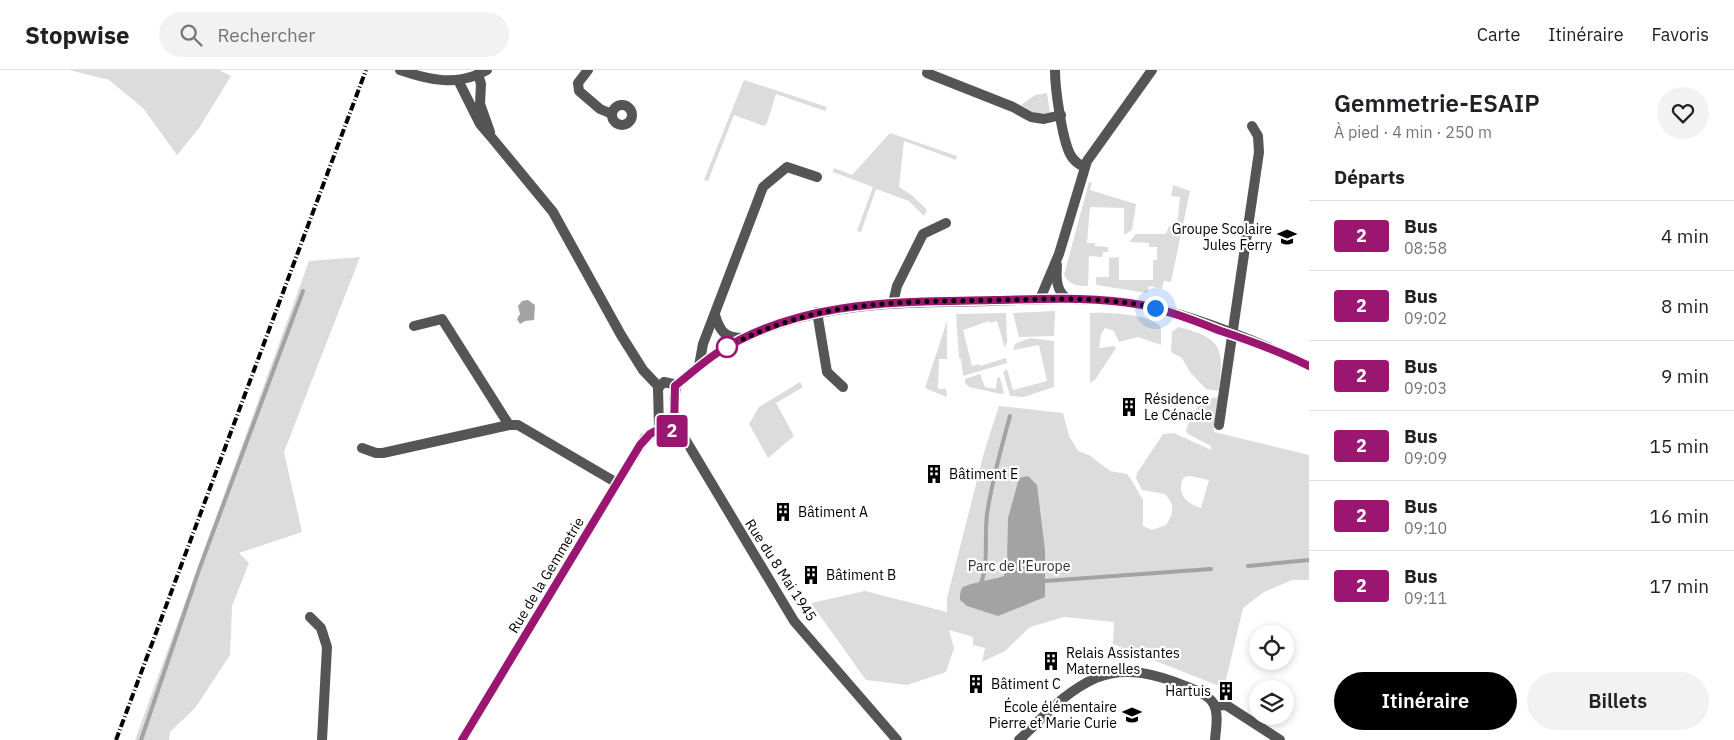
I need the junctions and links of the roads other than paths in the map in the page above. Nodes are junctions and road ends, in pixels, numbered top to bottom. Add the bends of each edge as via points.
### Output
1 (400, 70) edge
2 (588, 70) edge
3 (1055, 70) edge
4 (1152, 70) edge
5 (482, 72) edge
6 (927, 73) dead end
7 (458, 80) junction
8 (612, 114) dead end
9 (1061, 116) junction
10 (1252, 126) dead end
11 (492, 138) junction
12 (1084, 167) junction
13 (817, 177) dead end
14 (946, 223) dead end
15 (1059, 254) junction
16 (1040, 299) junction
17 (1068, 299) junction
18 (893, 303) junction
19 (817, 312) junction
20 (715, 315) junction
21 (414, 326) dead end
22 (1232, 335) junction
23 (745, 338) junction
24 (699, 366) junction
25 (1309, 366) edge
26 (675, 386) junction
27 (843, 387) dead end
28 (659, 392) junction
29 (674, 398) junction
30 (674, 417) junction
31 (659, 418) junction
32 (509, 425) junction
33 (1219, 425) dead end
34 (659, 429) junction
35 (674, 429) junction
36 (362, 448) dead end
37 (617, 483) junction
38 (310, 617) dead end
39 (1215, 706) junction
40 (322, 740) edge
41 (462, 740) edge
42 (897, 740) edge
43 (1019, 740) edge
44 (1216, 740) edge
45 (1280, 740) edge

1 - 7 street via 431,80
2 - 8 street via 578,82 579,90 600,109
3 - 9 street
4 - 12 street
5 - 7 street
5 - 11 street via 480,104
6 - 9 street via 1031,117
7 - 11 street via 480,124
9 - 12 street via 1070,155
10 - 22 street via 1260,146
11 - 28 street via 553,212 621,335
12 - 15 street
13 - 20 street via 787,167 763,187
14 - 18 street via 923,234 897,286
15 - 16 street
15 - 17 street via 1056,279 1061,293
16 - 17 street
16 - 18 street
17 - 22 street via 1142,305
18 - 19 street
19 - 23 street
19 - 27 street via 827,372
20 - 23 street via 721,332 732,338
20 - 24 street
21 - 32 street via 442,319
22 - 25 street
22 - 33 street
23 - 24 street
24 - 26 street
26 - 28 street via 667,382
26 - 29 street
28 - 29 street via 665,400
28 - 31 street
29 - 30 street
30 - 31 street via 668,414
30 - 35 street
31 - 34 street
32 - 36 street via 383,453
32 - 37 street via 518,425
34 - 35 street via 667,433
34 - 37 street, Rue de la Gemmetrie via 645,438
35 - 42 street, Rue du 8 Mai 1945 via 682,434 794,621
37 - 41 street, Rue de la Gemmetrie
38 - 40 street via 321,628 327,648
39 - 43 street via 1199,692 1155,675 1137,672 1110,674 1078,687 1033,724
39 - 44 street
39 - 45 street via 1226,705

